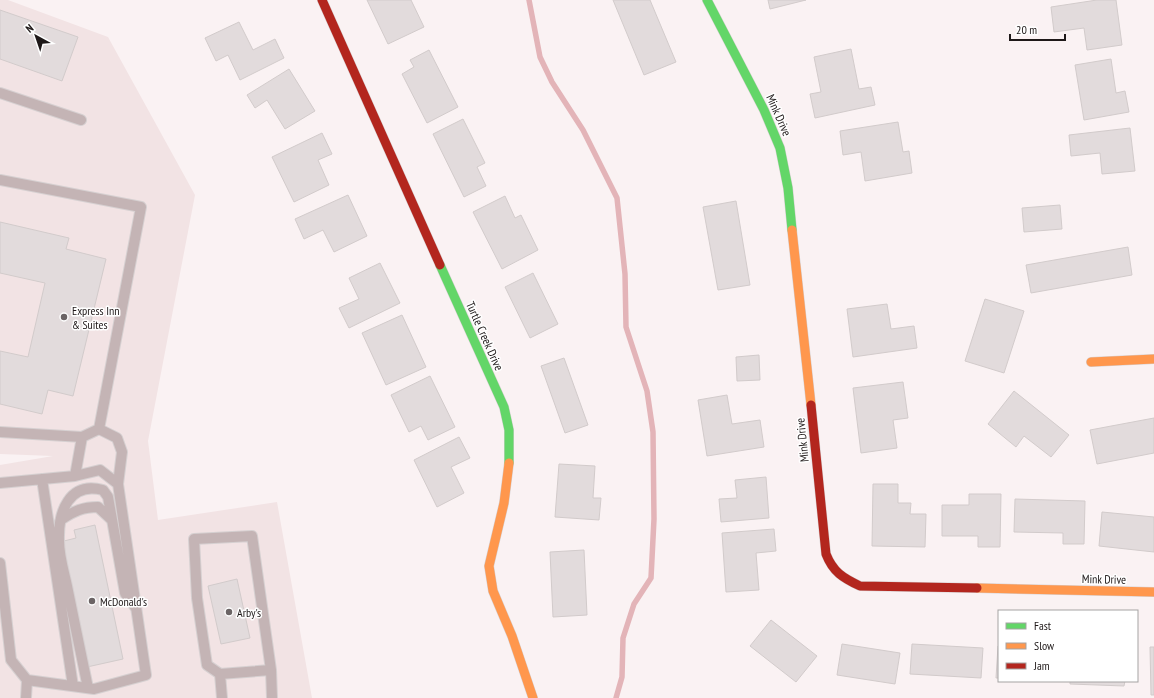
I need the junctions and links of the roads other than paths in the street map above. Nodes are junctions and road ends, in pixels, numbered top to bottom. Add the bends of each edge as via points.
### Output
1 (322, 0) edge
2 (707, 0) edge
3 (0, 93) edge
4 (81, 120) dead end
5 (0, 180) edge
6 (1154, 359) edge
7 (1091, 362) dead end
8 (99, 430) junction
9 (0, 432) edge
10 (82, 436) junction
11 (74, 476) junction
12 (42, 479) junction
13 (0, 483) edge
14 (118, 484) junction
15 (62, 519) junction
16 (112, 520) junction
17 (0, 563) edge
18 (1154, 592) edge
19 (136, 609) junction
20 (271, 670) junction
21 (220, 674) junction
22 (27, 680) junction
23 (74, 686) junction
24 (92, 692) edge
25 (26, 698) edge
26 (222, 698) edge
27 (272, 698) edge
28 (533, 698) edge

1 - 28 street, Turtle Creek Drive via 504,407 509,430 510,460 504,503 489,566 493,591 512,636
2 - 18 street, Mink Drive via 764,110 780,148 788,188 826,554 830,566 838,575 860,586
3 - 4 lane
5 - 8 lane via 141,207
6 - 7 street
8 - 10 lane
8 - 14 lane via 117,438 122,452
9 - 10 lane
10 - 11 lane
11 - 12 lane
11 - 14 lane via 100,470
12 - 13 lane
12 - 23 lane
14 - 19 lane
15 - 16 lane via 74,511 98,507
15 - 16 lane via 74,493 84,488 94,488 103,490 108,497
15 - 24 lane via 58,542
16 - 19 lane via 125,593
17 - 22 lane via 11,660
19 - 24 lane via 146,675
20 - 21 lane
20 - 21 lane via 252,536 194,539 197,598 207,665
20 - 27 lane
21 - 26 lane
22 - 23 lane
22 - 25 lane
23 - 24 lane

